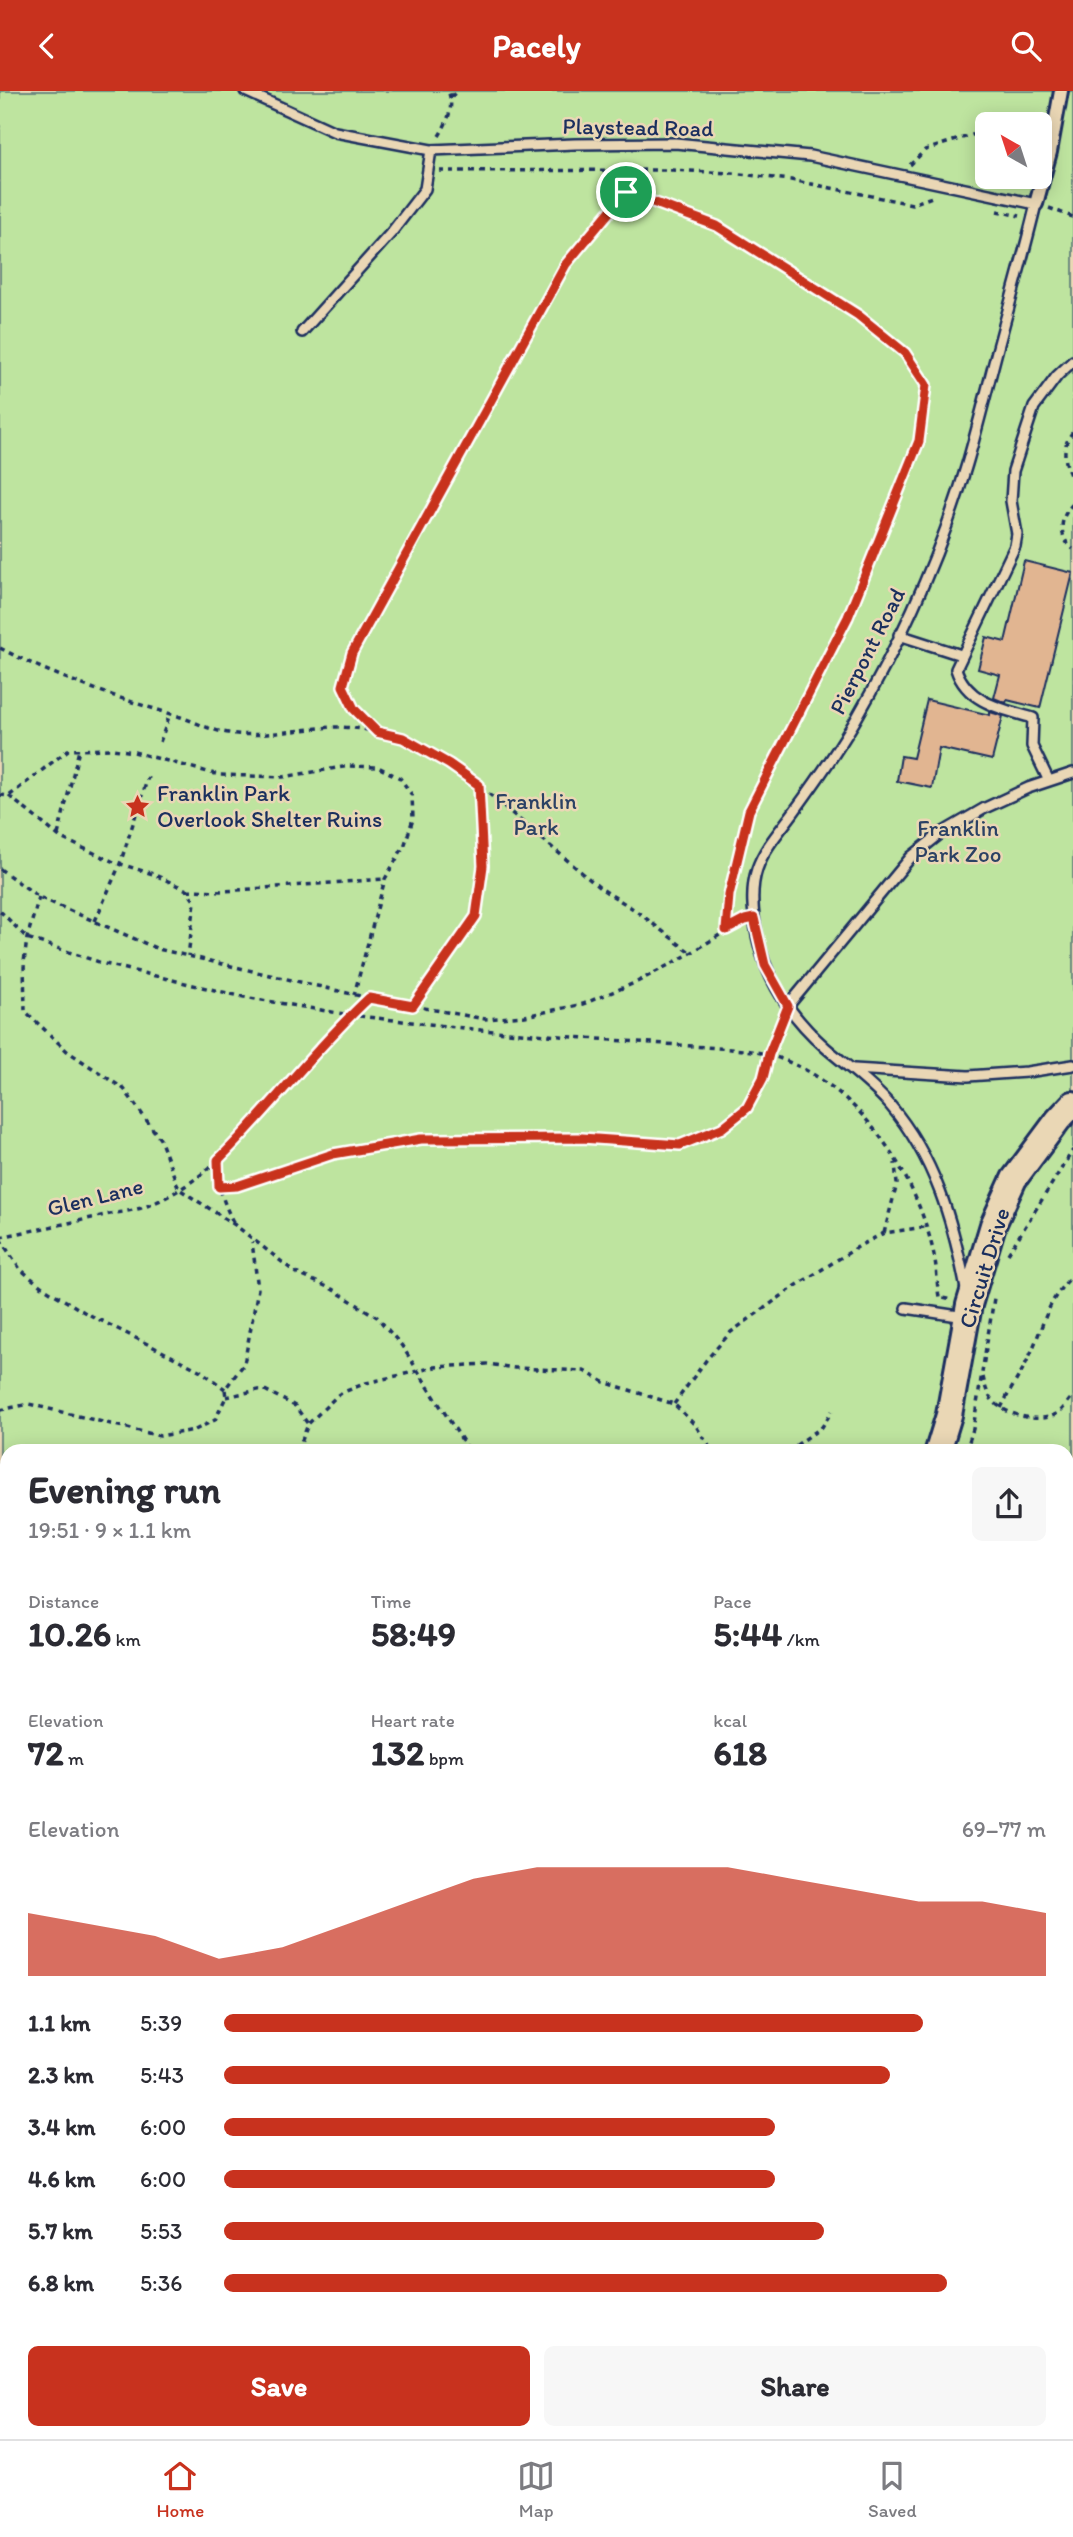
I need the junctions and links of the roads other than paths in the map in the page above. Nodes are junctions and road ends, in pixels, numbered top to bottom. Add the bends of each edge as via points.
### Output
1 (245, 91) edge
2 (1061, 91) edge
3 (431, 150) junction
4 (1036, 204) junction
5 (302, 332) dead end
6 (1073, 361) edge
7 (900, 635) junction
8 (961, 655) junction
9 (1073, 773) edge
10 (1049, 781) junction
11 (788, 1006) junction
12 (1073, 1065) edge
13 (854, 1069) junction
14 (1073, 1104) edge
15 (906, 1308) dead end
16 (968, 1311) junction
17 (940, 1444) edge

1 - 3 lane, Playstead Road via 335,132
2 - 4 street
3 - 4 lane, Playstead Road via 675,143 810,156
3 - 5 lane via 425,189
4 - 7 lane, Pierpont Road via 967,464 934,558
6 - 8 lane via 1034,407 1013,471 1015,546
7 - 8 lane
7 - 11 lane, Pierpont Road via 853,725 760,861 754,918 765,965
8 - 10 lane via 956,669 959,680 982,702 1033,718 1032,747
9 - 10 lane
10 - 11 lane via 985,808 911,857
11 - 13 lane, Pierpont Road via 820,1042
12 - 13 lane via 968,1076
13 - 16 lane, Pierpont Road via 890,1105 922,1149 957,1239
14 - 16 main road, Circuit Drive via 1014,1179 993,1225
15 - 16 lane
16 - 17 main road, Circuit Drive

